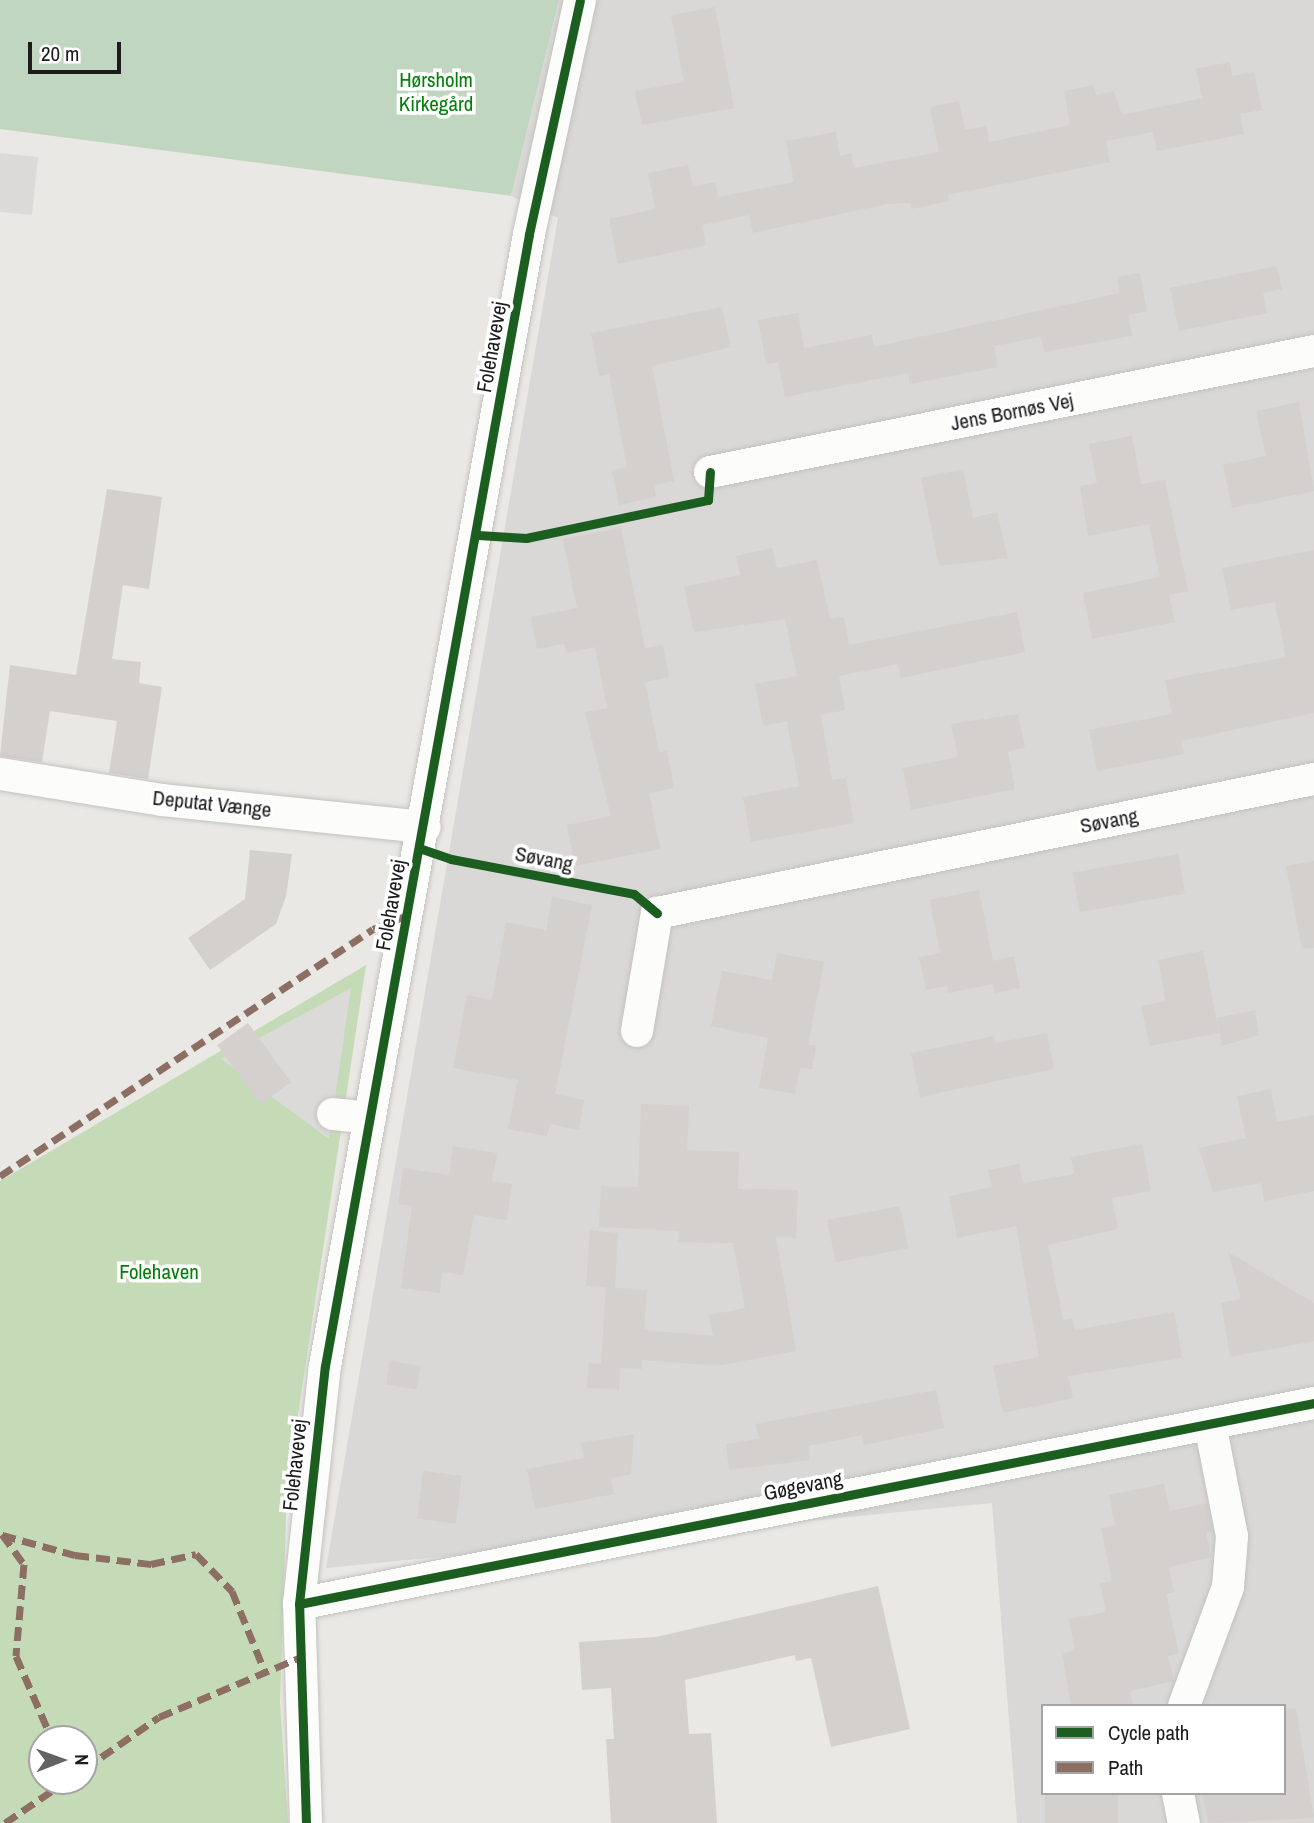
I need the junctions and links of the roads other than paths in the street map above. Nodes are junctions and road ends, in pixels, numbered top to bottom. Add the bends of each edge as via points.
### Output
1 (580, 0) edge
2 (1314, 351) edge
3 (710, 472) dead end
4 (0, 774) edge
5 (1314, 779) edge
6 (425, 827) junction
7 (637, 1031) dead end
8 (332, 1114) dead end
9 (370, 1118) junction
10 (1314, 1403) edge
11 (1210, 1424) junction
12 (299, 1604) junction
13 (1185, 1704) edge
14 (1178, 1795) edge
15 (306, 1823) edge
16 (1184, 1823) edge

1 - 6 street, Folehavevej via 529,234
2 - 3 street, Jens Bornøs Vej
4 - 6 street, Deputat Vænge via 162,800
5 - 7 street, Søvang via 657,913
6 - 9 street, Folehavevej
8 - 9 street
9 - 12 street, Folehavevej via 325,1366
10 - 11 street, Gøgevang
11 - 12 street, Gøgevang
11 - 13 street via 1232,1536 1228,1587
12 - 15 street, Folehavevej
14 - 16 street

